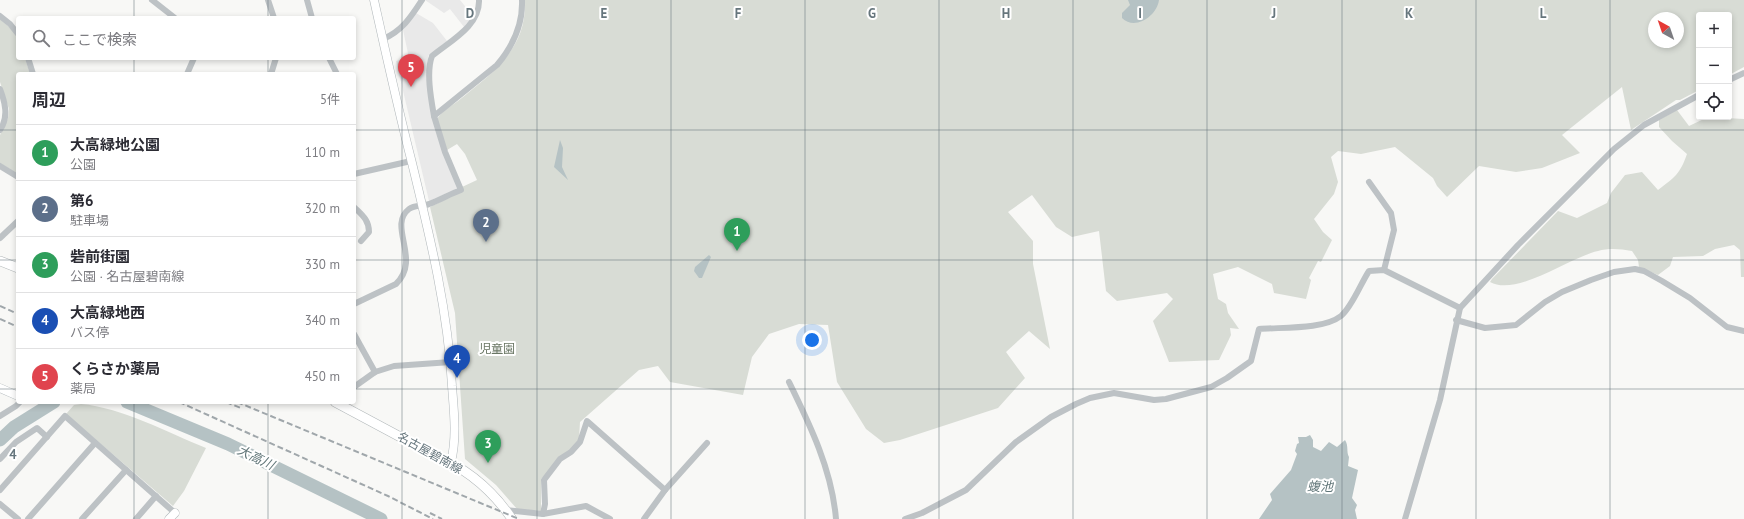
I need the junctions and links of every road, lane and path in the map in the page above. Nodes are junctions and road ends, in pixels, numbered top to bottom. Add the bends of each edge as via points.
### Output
1 (152, 0) edge
2 (268, 0) edge
3 (307, 0) edge
4 (374, 0) edge
5 (422, 0) edge
6 (479, 0) edge
7 (522, 0) edge
8 (0, 16) edge
9 (172, 16) edge
10 (273, 16) edge
11 (311, 16) edge
12 (16, 32) edge
13 (383, 39) junction
14 (29, 60) edge
15 (193, 60) edge
16 (275, 60) edge
17 (330, 60) edge
18 (32, 72) edge
19 (188, 72) edge
20 (272, 72) edge
21 (336, 72) edge
22 (1744, 73) edge
23 (1732, 79) edge
24 (0, 89) edge
25 (1696, 97) edge
26 (434, 116) junction
27 (0, 130) edge
28 (411, 161) junction
29 (0, 166) edge
30 (356, 174) edge
31 (16, 176) edge
32 (1369, 182) dead end
33 (422, 205) junction
34 (356, 209) edge
35 (16, 223) edge
36 (0, 238) edge
37 (361, 241) dead end
38 (0, 261) edge
39 (16, 267) edge
40 (1384, 270) junction
41 (356, 303) edge
42 (1460, 308) junction
43 (1456, 320) junction
44 (1744, 331) edge
45 (356, 338) edge
46 (451, 362) junction
47 (375, 372) junction
48 (789, 382) dead end
49 (356, 386) edge
50 (0, 388) edge
51 (16, 395) edge
52 (18, 404) edge
53 (340, 404) edge
54 (0, 416) edge
55 (47, 437) junction
56 (95, 443) junction
57 (707, 443) dead end
58 (0, 459) edge
59 (451, 462) junction
60 (126, 470) junction
61 (0, 490) edge
62 (665, 490) junction
63 (156, 496) junction
64 (0, 504) edge
65 (506, 510) junction
66 (543, 514) junction
67 (172, 516) edge
68 (18, 519) edge
69 (28, 519) edge
70 (82, 519) edge
71 (136, 519) edge
72 (512, 519) edge
73 (610, 519) edge
74 (644, 519) edge
75 (836, 519) edge
76 (905, 519) edge
77 (1405, 519) edge

1 - 9 street
2 - 10 street
3 - 11 street
4 - 13 street
5 - 13 street via 402,28
6 - 26 street via 477,14 471,25 432,56 430,61
7 - 26 street via 520,24 504,58
8 - 12 street
13 - 28 street
14 - 18 street
15 - 19 street
16 - 20 street
17 - 21 street
22 - 23 street
24 - 27 street via 6,108
25 - 42 street via 1644,125 1614,150 1518,245
26 - 33 street via 445,152 461,190 428,205
28 - 30 street
28 - 33 street
29 - 31 street
32 - 40 street via 1391,213 1394,230
33 - 41 street via 406,211 400,224 407,261 401,279 396,284
33 - 46 street via 446,314
34 - 37 street via 369,225 369,232
35 - 36 street
38 - 39 main road
40 - 42 street
40 - 76 street via 1369,271 1342,315 1333,321 1322,325 1259,329 1251,361 1227,378 1211,386 1166,398 1154,400 1114,393 1076,404 1051,417 1016,442 966,490
42 - 43 street
43 - 44 street via 1485,328 1516,326 1545,302 1562,292 1614,272 1634,269 1644,271 1668,284 1726,327
43 - 77 street via 1440,400
45 - 47 street
46 - 47 street via 400,365
46 - 59 street via 455,445
47 - 49 street
48 - 75 street via 818,444
50 - 51 street
52 - 54 street
53 - 59 main road, 名古屋碧南線
55 - 56 street via 65,416
55 - 58 street via 37,428 16,442
55 - 61 street
56 - 60 street
56 - 69 street
57 - 62 street
59 - 65 main road, 名古屋碧南線 via 482,484
60 - 63 street
60 - 70 street
62 - 66 street via 587,421 580,442 560,459 544,480
62 - 74 street
63 - 67 street
63 - 71 street
64 - 68 street
65 - 66 street
65 - 72 main road, 名古屋碧南線
66 - 73 street via 586,506

